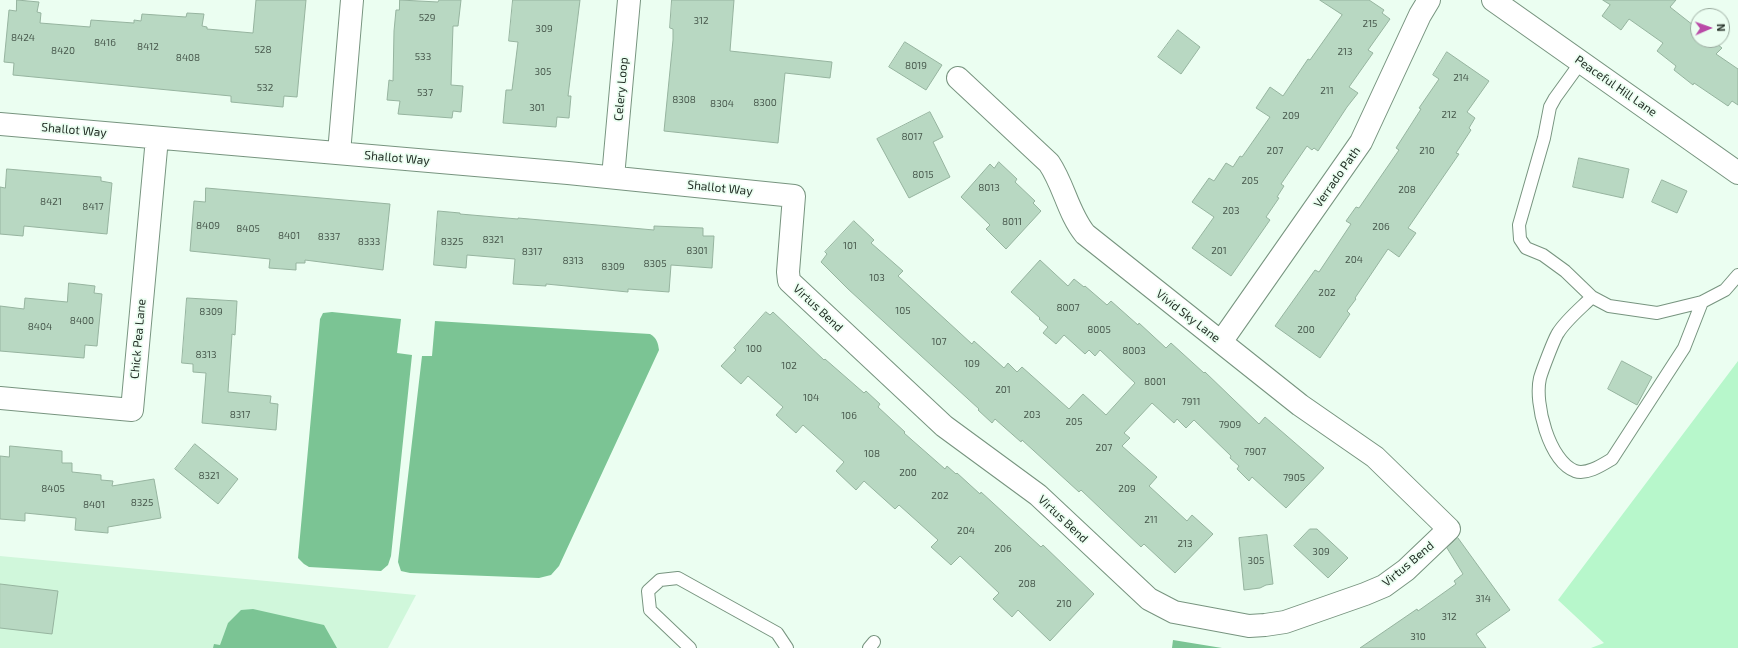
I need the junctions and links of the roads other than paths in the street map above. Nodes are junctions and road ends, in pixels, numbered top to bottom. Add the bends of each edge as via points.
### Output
1 (352, 0) edge
2 (629, 0) edge
3 (1430, 0) edge
4 (1493, 0) edge
5 (1581, 62) junction
6 (958, 78) dead end
7 (0, 124) edge
8 (157, 138) junction
9 (338, 153) junction
10 (1738, 173) edge
11 (613, 177) junction
12 (794, 196) joint
13 (1738, 275) edge
14 (1592, 297) junction
15 (1702, 302) junction
16 (1221, 342) junction
17 (0, 398) edge
18 (1449, 529) joint
19 (690, 648) edge
20 (787, 648) edge

1 - 9 street
2 - 11 street, Celery Loop
3 - 16 street, Verrado Path via 1420,15 1361,142
4 - 5 street, Peaceful Hill Lane
5 - 10 street, Peaceful Hill Lane
5 - 14 lane via 1550,107 1544,138 1519,225 1520,239 1526,248 1543,255 1565,271
6 - 16 street, Vivid Sky Lane via 1049,163 1058,176 1076,222 1085,234
7 - 8 street, Shallot Way
8 - 9 street, Shallot Way
8 - 17 street, Chick Pea Lane via 132,410
9 - 11 street, Shallot Way
11 - 12 street, Shallot Way
12 - 18 street, Virtus Bend via 789,281 944,426 1038,495 1149,599 1162,607 1174,612 1249,626 1285,622 1384,586 1406,570
13 - 15 lane via 1725,290
14 - 15 lane via 1609,306 1657,313
14 - 15 lane via 1558,333 1540,379 1540,414 1550,444 1564,464 1576,471 1594,470 1612,459 1684,348
16 - 18 street, Vivid Sky Lane via 1300,406 1375,457
19 - 20 lane via 650,610 648,591 660,580 678,578 777,633

